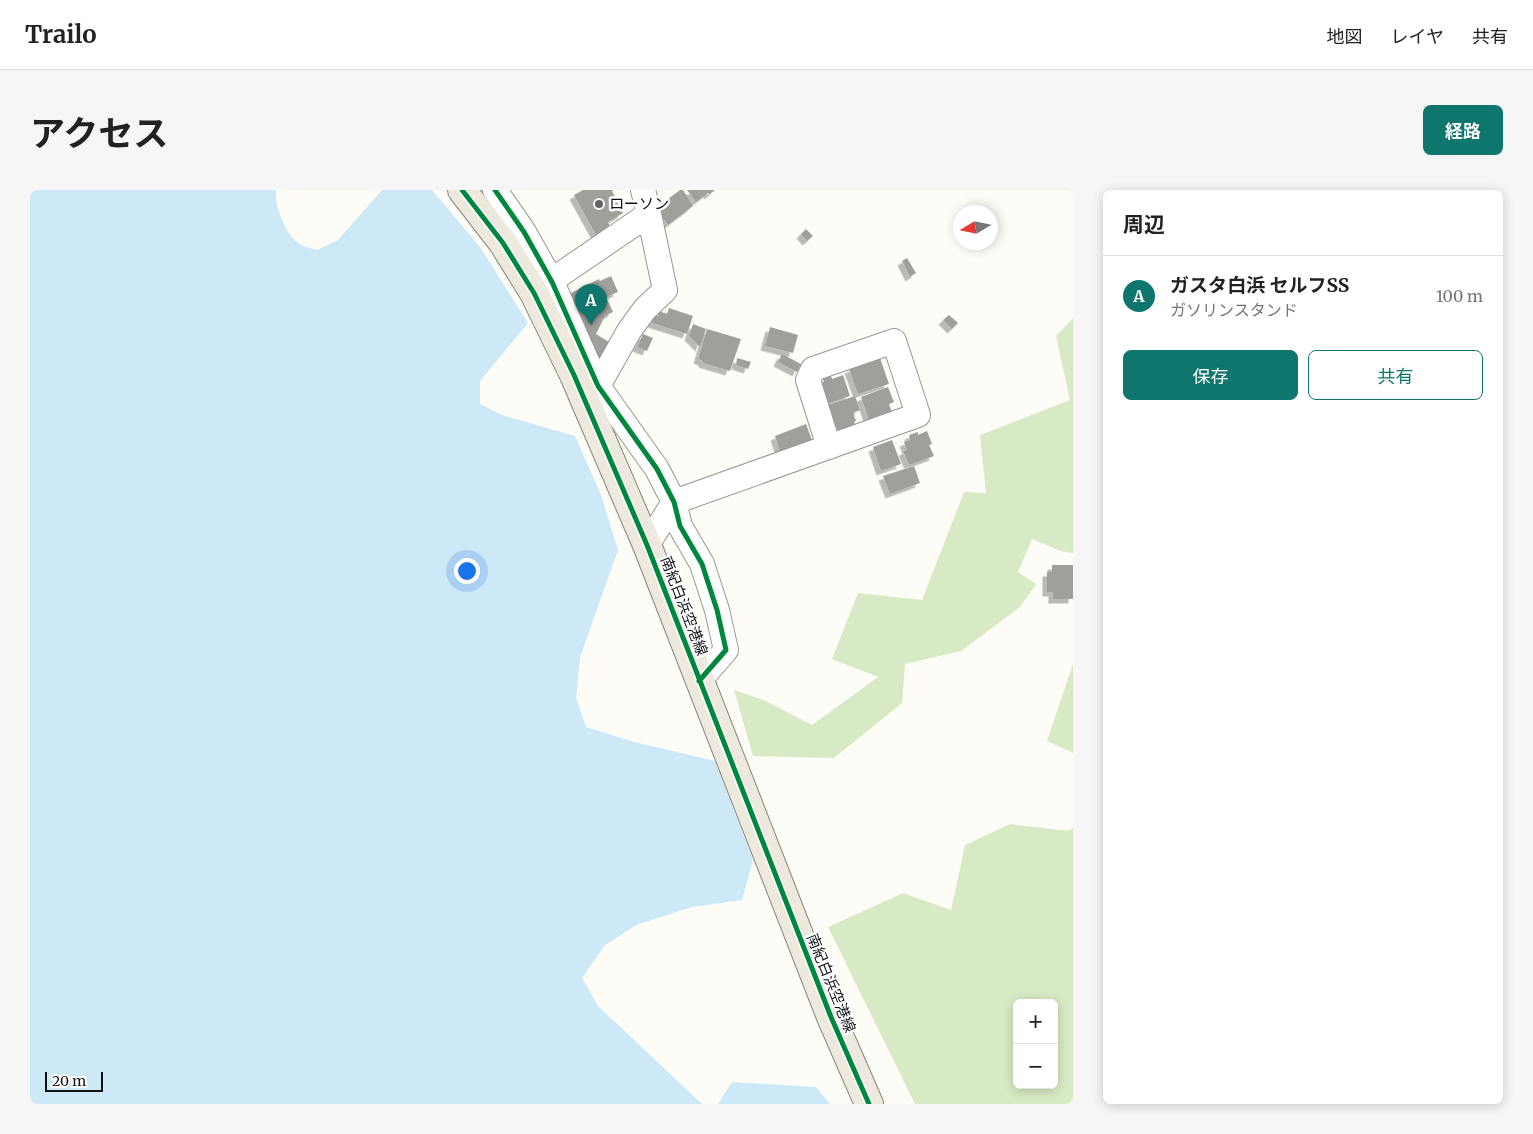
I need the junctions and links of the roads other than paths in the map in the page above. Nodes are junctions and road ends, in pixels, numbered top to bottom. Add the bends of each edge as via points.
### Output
1 (462, 190) edge
2 (495, 190) edge
3 (643, 190) edge
4 (649, 214) junction
5 (543, 287) junction
6 (598, 386) junction
7 (829, 447) junction
8 (674, 502) junction
9 (647, 545) junction
10 (699, 680) junction
11 (869, 1104) edge

1 - 5 main road, 南紀白浜空港線 via 503,243
2 - 5 street via 524,232
3 - 4 street
4 - 5 street
4 - 6 street via 665,290 645,308
5 - 6 street
5 - 9 main road, 南紀白浜空港線 via 574,375
6 - 8 street via 656,469
7 - 7 street via 918,415 894,340 813,369 808,380
7 - 8 street
8 - 9 street
8 - 10 street via 680,526 702,564 718,610 726,650
9 - 10 main road, 南紀白浜空港線
10 - 11 main road, 南紀白浜空港線 via 827,1008

